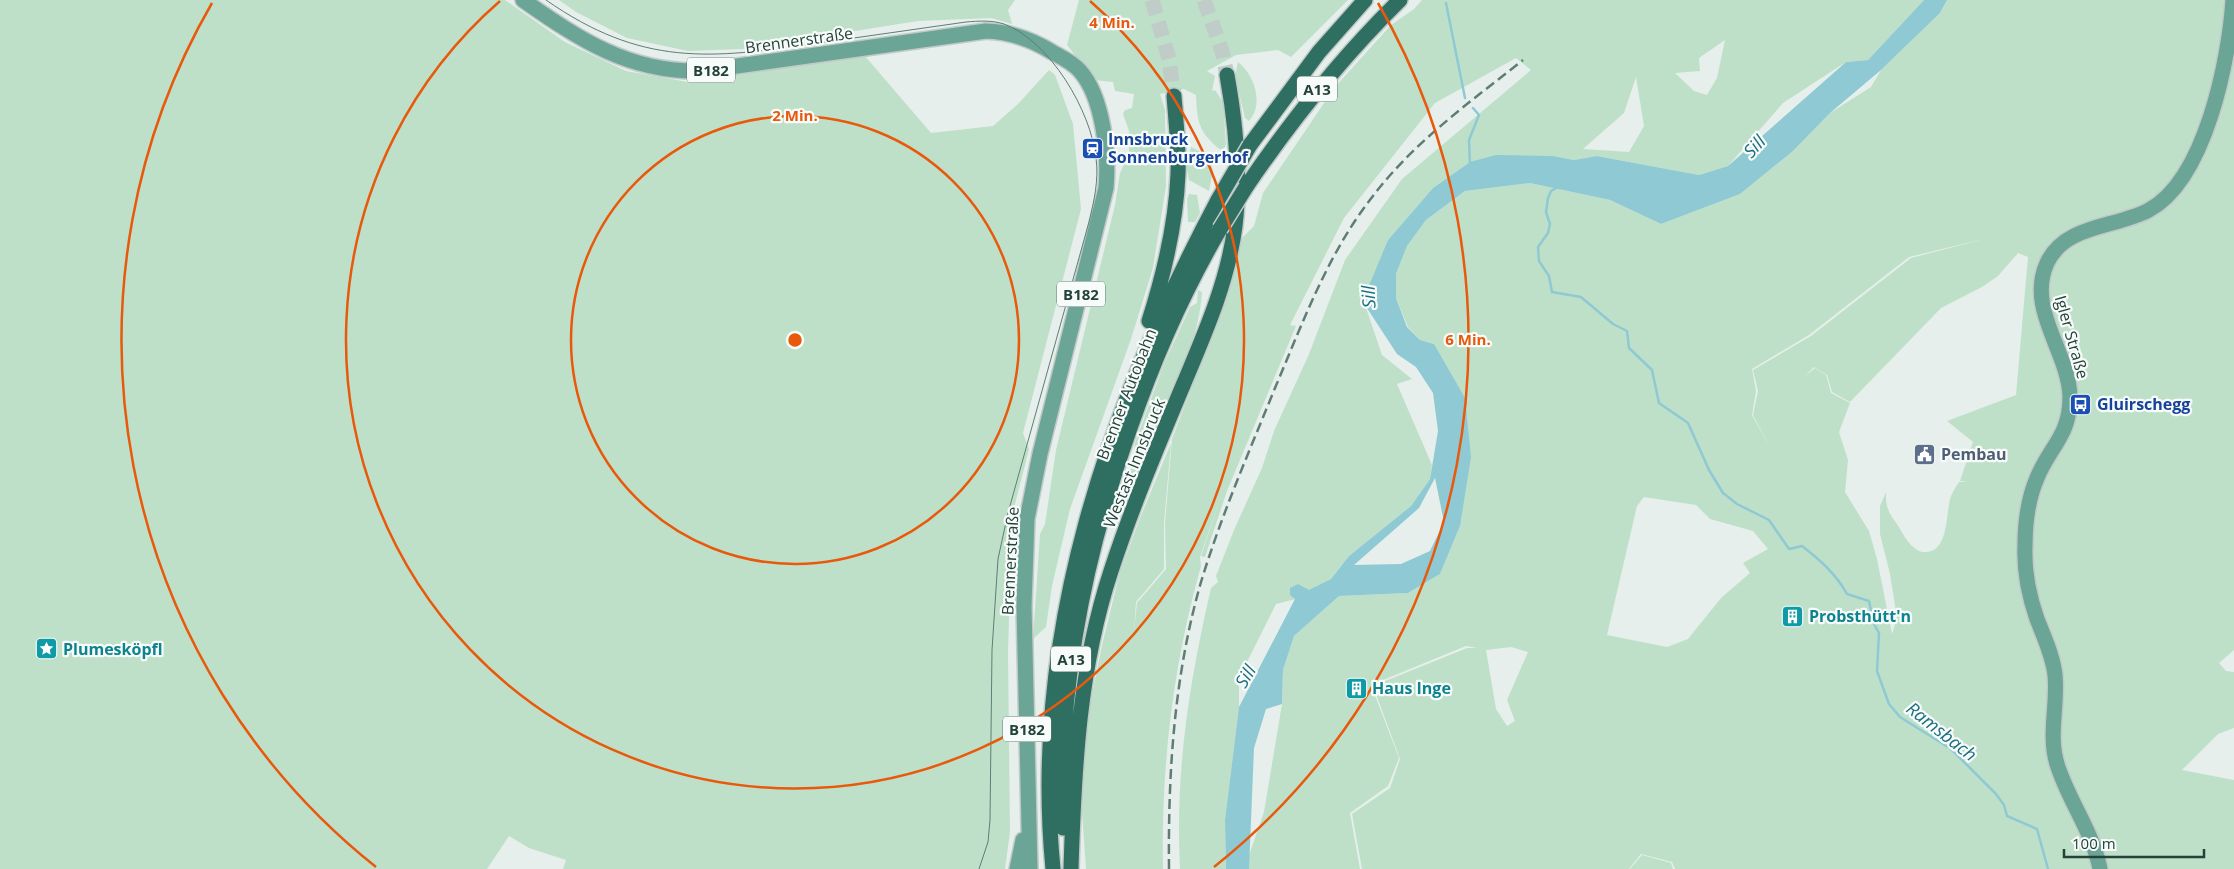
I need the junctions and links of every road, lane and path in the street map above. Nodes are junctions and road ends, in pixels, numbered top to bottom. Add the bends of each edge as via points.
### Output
1 (523, 0) edge
2 (1365, 0) edge
3 (1400, 0) edge
4 (2233, 0) edge
5 (1228, 74) tunnel mouth
6 (1174, 96) tunnel mouth
7 (1116, 426) junction
8 (1027, 804) junction
9 (1017, 869) edge
10 (1030, 869) edge
11 (1053, 869) edge
12 (1066, 869) edge
13 (1071, 869) edge
14 (2100, 869) edge

1 - 8 main road, Brennerstraße / B182 via 606,52 637,64 669,70 702,71 986,31 1004,33 1026,38 1062,58 1099,116 1107,164 1103,206 1052,412 1032,560 1026,654
2 - 7 highway, Brenner Autobahn / A13, bridge via 1318,52 1250,145 1182,268
3 - 12 highway, Brenner Autobahn / A13, bridge via 1306,102 1246,187 1186,292 1160,348 1120,455 1097,529 1076,625 1066,701 1062,804
4 - 14 main road, Igler Straße via 2222,78 2211,115 2181,179 2152,208 2061,243 2047,263 2042,279 2044,308 2070,392 2070,409 2067,425 2044,463 2030,497 2024,548 2026,574 2053,666 2056,763 2096,852
5 - 13 highway, Westast Innsbruck / A13 via 1237,142 1235,228 1209,323 1144,479 1097,621 1074,769
6 - 7 highway, Westast Innsbruck / A13 via 1178,175 1172,227 1158,292
7 - 11 highway, Brenner Autobahn / A13 via 1086,521 1058,652 1051,743
8 - 9 main road, B182
8 - 10 main road, B182

